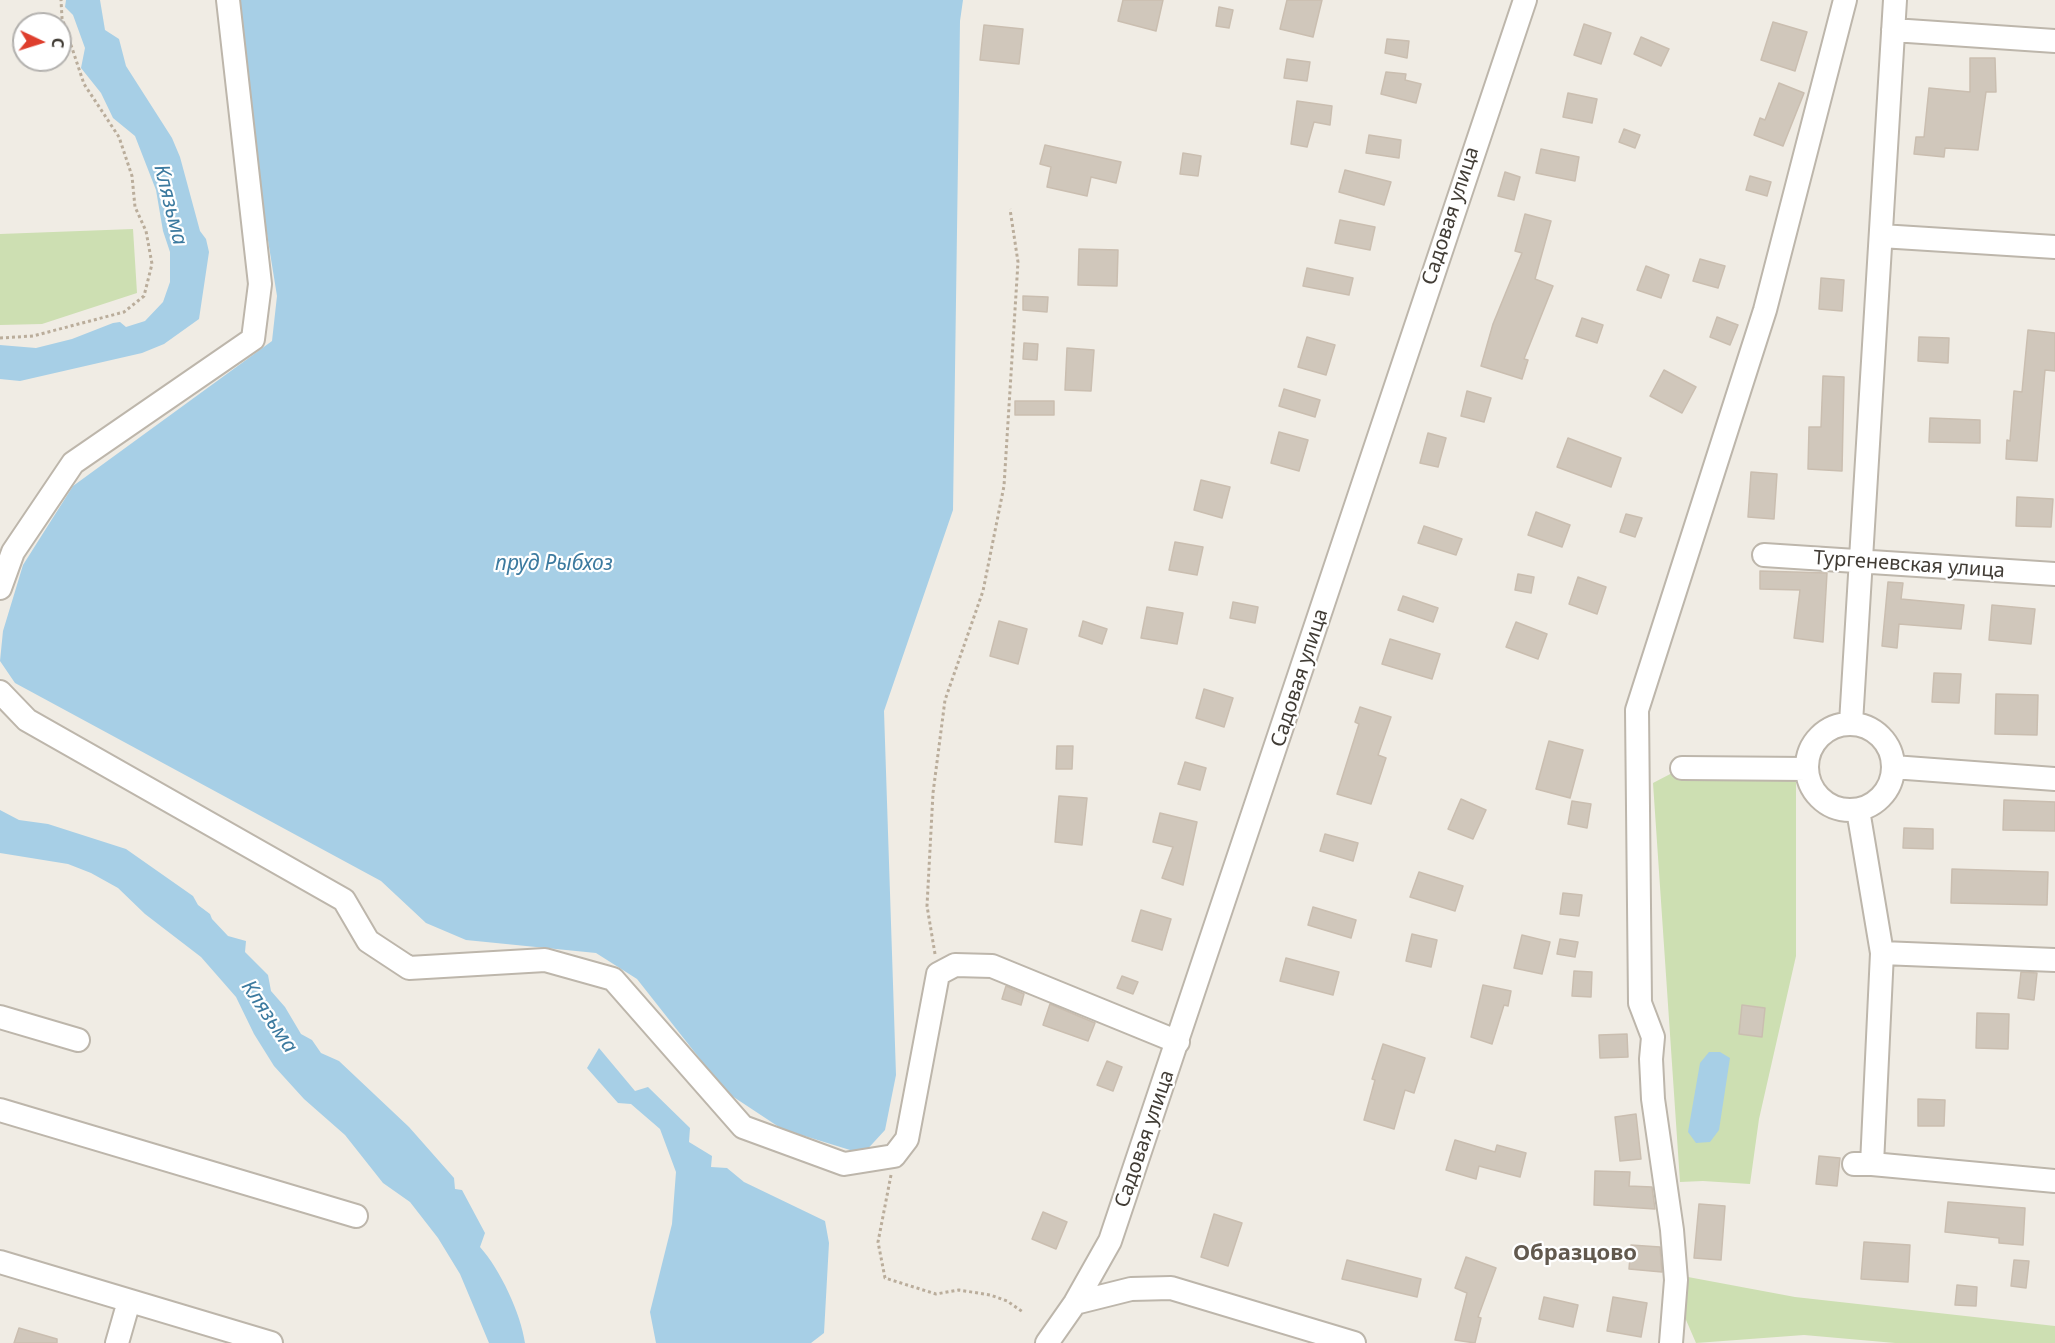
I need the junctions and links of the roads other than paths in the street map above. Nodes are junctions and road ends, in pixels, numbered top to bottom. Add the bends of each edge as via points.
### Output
1 (228, 0) edge
2 (1525, 0) edge
3 (1845, 0) edge
4 (1895, 0) edge
5 (1893, 30) junction
6 (2055, 41) edge
7 (1881, 236) junction
8 (2055, 247) edge
9 (1764, 555) dead end
10 (1861, 562) junction
11 (2055, 574) edge
12 (0, 588) edge
13 (0, 692) edge
14 (1851, 723) junction
15 (1893, 767) junction
16 (1683, 768) dead end
17 (1807, 770) junction
18 (2055, 779) edge
19 (1858, 810) junction
20 (1882, 953) junction
21 (2055, 960) edge
22 (0, 1017) edge
23 (78, 1040) dead end
24 (1178, 1042) junction
25 (0, 1110) edge
26 (2055, 1180) edge
27 (356, 1216) dead end
28 (2, 1270) edge
29 (129, 1301) junction
30 (1075, 1303) junction
31 (257, 1341) edge
32 (117, 1343) edge
33 (1047, 1343) edge
34 (1354, 1343) edge
35 (1671, 1343) edge

1 - 12 street via 260,284 253,339 73,463 13,552
2 - 24 street, Садовая улица
3 - 35 street via 1765,309 1637,710 1640,1003 1653,1037 1653,1099 1672,1230 1676,1280
4 - 5 street
5 - 6 street
5 - 7 street
7 - 8 street
7 - 10 street
9 - 10 street, Тургеневская улица
10 - 11 street, Тургеневская улица
10 - 14 street
13 - 24 street via 27,720 344,900 368,940 409,968 545,960 613,979 743,1127 844,1164 894,1156 907,1139 938,974 956,965 992,966
14 - 15 street via 1869,727 1882,737 1891,751
14 - 17 street via 1835,726 1819,736 1809,751
15 - 18 street
15 - 19 street via 1891,782 1883,795
16 - 17 street
17 - 19 street via 1812,787 1823,801 1839,809
19 - 20 street
20 - 21 street
20 - 26 street via 1863,1164
22 - 23 street
24 - 30 street, Садовая улица via 1110,1241
25 - 27 street
28 - 29 street
29 - 31 street
29 - 32 street
30 - 33 street, Садовая улица
30 - 34 street via 1131,1289 1171,1288

